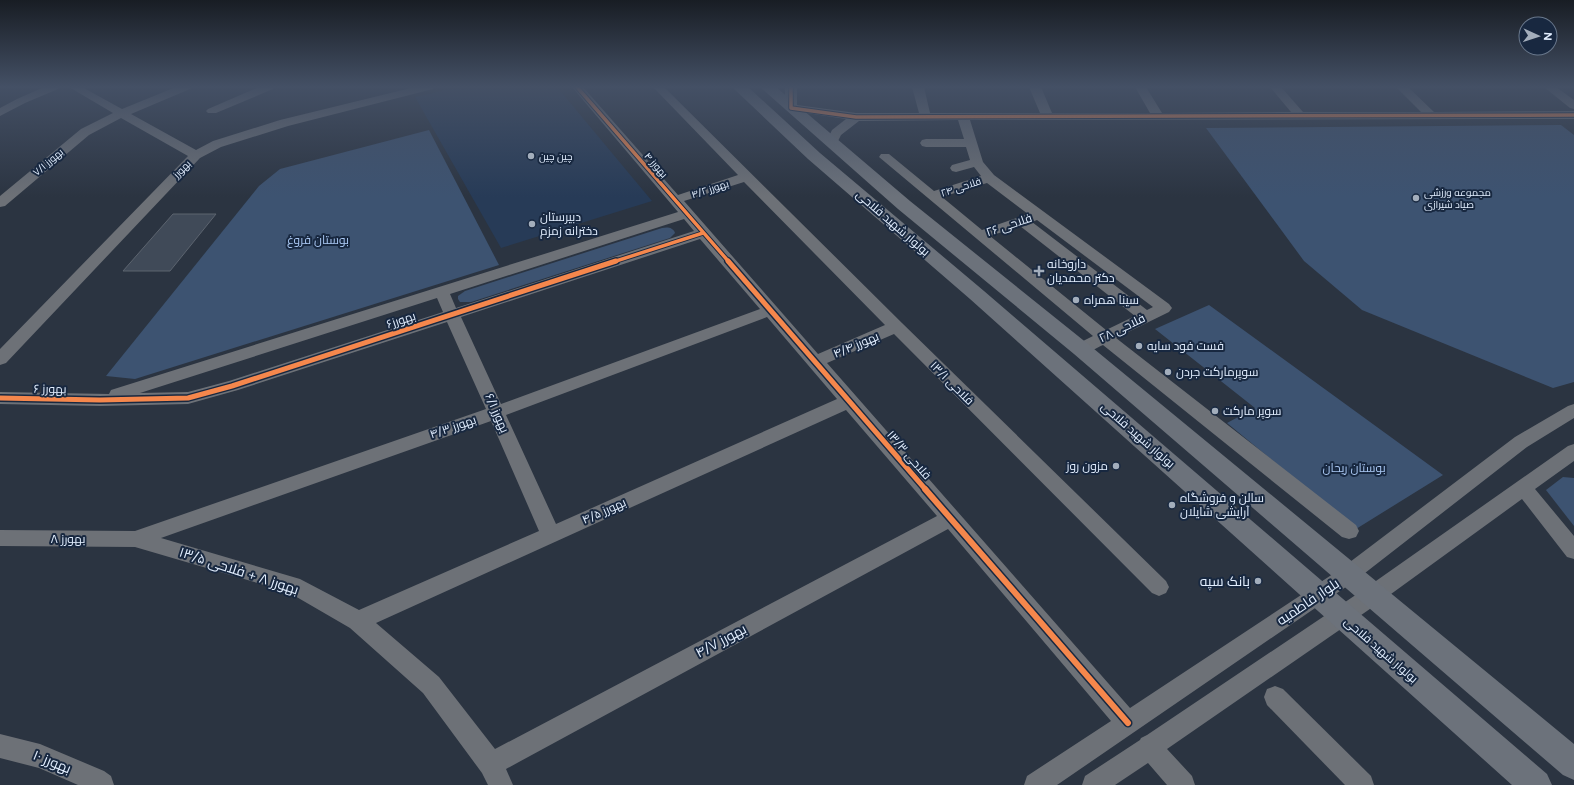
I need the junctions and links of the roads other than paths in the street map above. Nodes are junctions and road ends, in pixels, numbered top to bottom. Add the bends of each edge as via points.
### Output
1 (101, 124) edge
2 (138, 124) edge
3 (282, 124) edge
4 (609, 124) edge
5 (694, 124) edge
6 (779, 124) edge
7 (815, 124) edge
8 (847, 124) edge
9 (965, 124) edge
10 (832, 142) junction
11 (926, 143) dead end
12 (971, 143) junction
13 (196, 155) junction
14 (884, 157) dead end
15 (977, 162) junction
16 (956, 168) dead end
17 (746, 177) junction
18 (990, 178) junction
19 (932, 196) junction
20 (675, 200) junction
21 (0, 203) edge
22 (687, 214) junction
23 (1038, 215) junction
24 (1022, 221) junction
25 (703, 233) junction
26 (980, 235) junction
27 (442, 291) junction
28 (769, 311) junction
29 (452, 314) junction
30 (1146, 317) junction
31 (896, 327) junction
32 (1104, 337) junction
33 (1080, 349) junction
34 (0, 359) edge
35 (815, 362) junction
36 (0, 398) edge
37 (100, 400) junction
38 (849, 401) junction
39 (1574, 410) edge
40 (497, 412) junction
41 (1574, 451) edge
42 (1565, 466) edge
43 (1524, 488) junction
44 (951, 518) junction
45 (1349, 531) dead end
46 (551, 535) junction
47 (0, 538) edge
48 (135, 539) junction
49 (1574, 551) edge
50 (1348, 574) junction
51 (1159, 587) dead end
52 (1318, 595) junction
53 (1373, 595) junction
54 (1343, 616) junction
55 (358, 621) junction
56 (1275, 697) dead end
57 (1128, 723) junction
58 (0, 746) edge
59 (1149, 746) junction
60 (491, 764) junction
61 (1574, 764) edge
62 (102, 785) edge
63 (501, 785) edge
64 (1036, 785) edge
65 (1094, 785) edge
66 (1183, 785) edge
67 (1362, 785) edge
68 (1536, 785) edge

1 - 21 street, بهورز ۷/۱ via 85,132
2 - 13 street
3 - 13 street, بهورز via 217,144
4 - 20 street, بهورز ۴
5 - 17 street, فلاحی ۱۳/۱
6 - 52 main road, بولوار شهید فلاحی
7 - 10 main road, بولوار شهید فلاحی
8 - 10 street via 836,133
9 - 12 street
10 - 33 main road, بولوار شهید فلاحی via 904,205
11 - 12 street
12 - 15 street
13 - 34 street, بهورز
14 - 19 street
15 - 16 street
15 - 18 street
17 - 20 street, بهورز ۴/۲
17 - 31 street, فلاحی ۱۳/۱
18 - 19 street, فلاحی ۲۴
18 - 23 street
19 - 26 street
20 - 22 street, فلاحی ۱۳/۳
22 - 25 street, فلاحی ۱۳/۳
22 - 27 street, بهورز۶
23 - 24 street, فلاحی ۲۶
23 - 30 street, فلاحی ۲۸ via 1164,308
24 - 26 street, فلاحی ۲۶
24 - 30 street
25 - 28 street, فلاحی ۱۳/۳
25 - 29 street, بهورز۶
26 - 32 street
27 - 29 street, بهورز ۶/۱
27 - 37 street, بهورز۶
28 - 35 street, فلاحی ۱۳/۳
28 - 40 street, بهورز ۴/۳
29 - 37 street, بهورز۶ via 240,384 188,398
29 - 40 street, بهورز ۶/۱
30 - 32 street, فلاحی ۲۸
31 - 35 street, بهورز ۴/۴
31 - 51 street, فلاحی ۱۳/۱
32 - 33 street, فلاحی ۲۸
32 - 45 street
33 - 50 main road, بولوار شهید فلاحی
35 - 38 street, فلاحی ۱۳/۳
36 - 37 street, بهورز ۶
38 - 44 street, فلاحی ۱۳/۳
38 - 46 street, بهورز ۴/۵
39 - 50 street, بلوار فاطمیه via 1521,442
40 - 46 street, بهورز ۶/۱
40 - 48 street, بهورز ۴/۳
41 - 42 street
42 - 43 street
43 - 49 street
43 - 53 street
44 - 57 street, فلاحی ۱۳/۳
44 - 60 street, بهورز ۴/۷
46 - 55 street, بهورز ۴/۵
47 - 48 street, بهورز ۸
48 - 55 street, بهورز ۸ + فلاحی ۱۳/۵ via 293,585
50 - 52 street, بلوار فاطمیه
50 - 53 main road, بولوار شهید فلاحی
52 - 54 main road, بولوار شهید فلاحی
52 - 57 street, بلوار فاطمیه
53 - 54 street
53 - 61 main road, بولوار شهید فلاحی
54 - 59 street
54 - 68 main road, بولوار شهید فلاحی
55 - 60 street, بهورز ۸ + فلاحی ۱۳/۵ via 431,685
56 - 67 street
57 - 64 street, بلوار فاطمیه
58 - 62 street, بهورز ۱۰ via 40,756
59 - 65 street
59 - 66 street
60 - 63 street, بهورز ۸ + فلاحی ۱۳/۵

